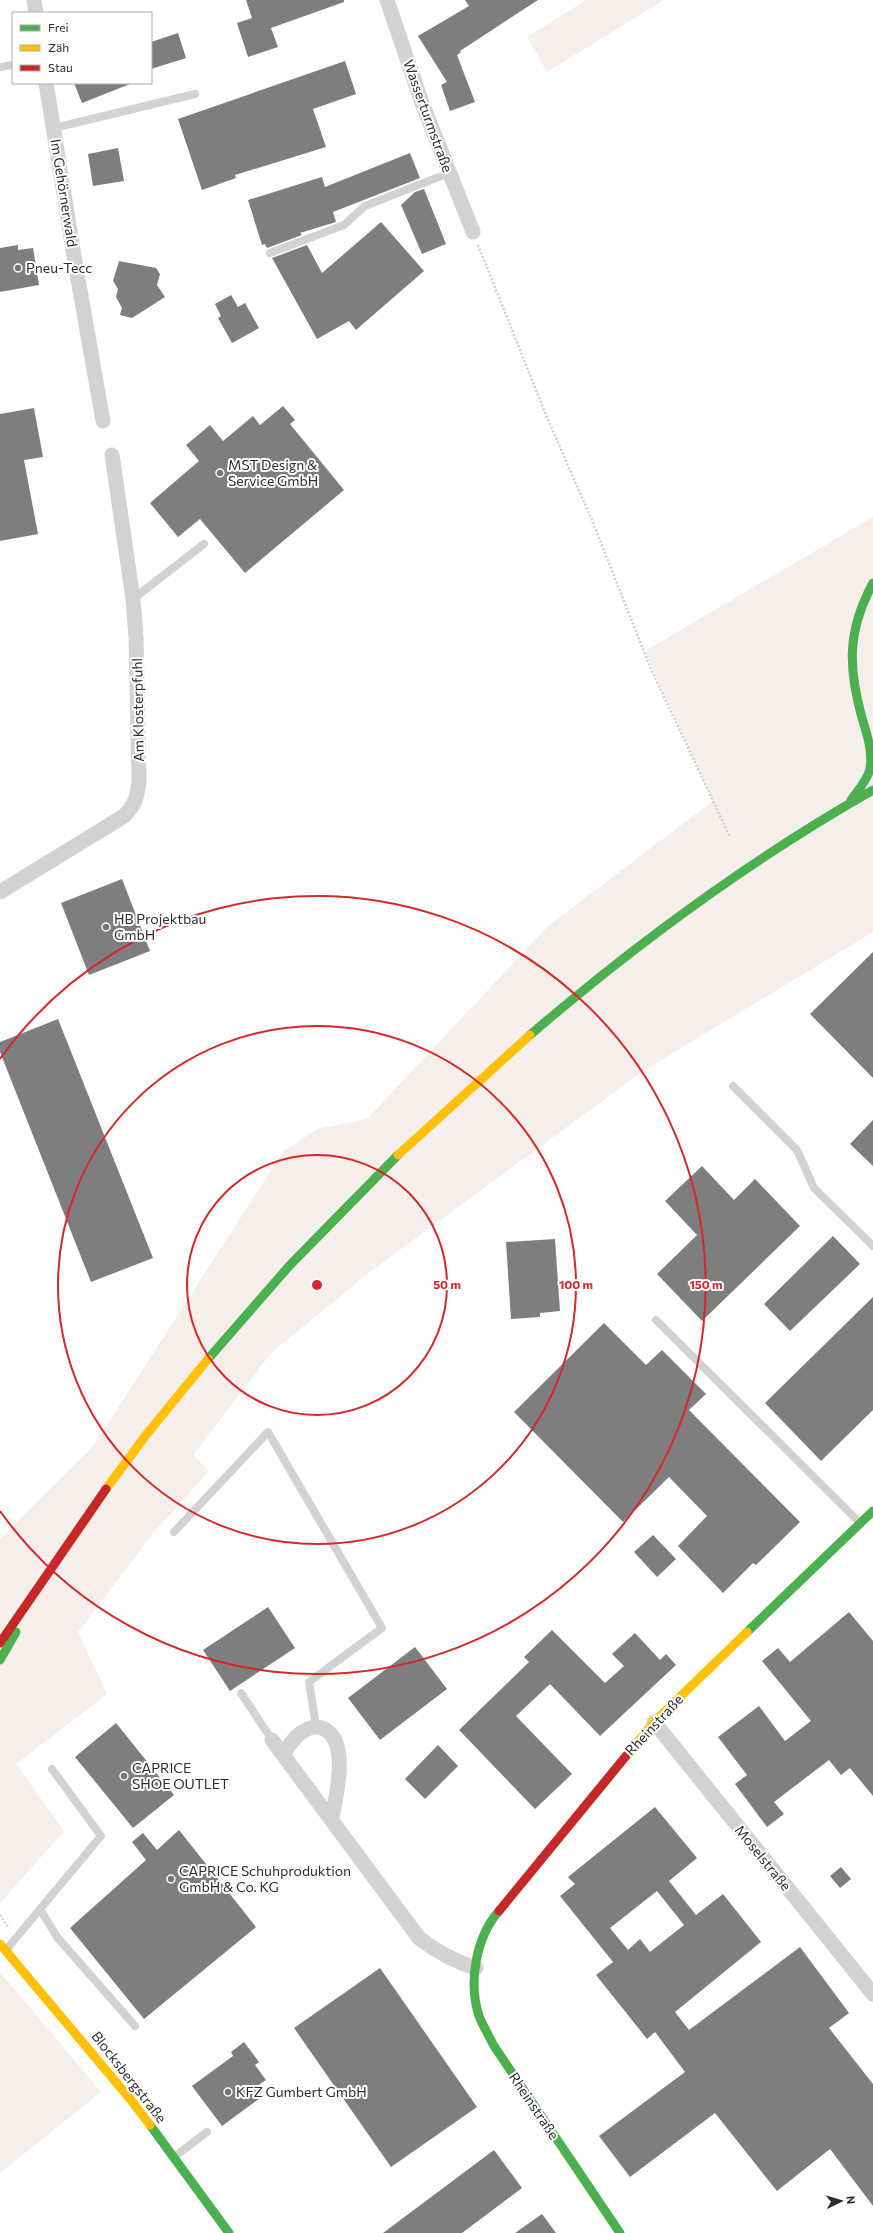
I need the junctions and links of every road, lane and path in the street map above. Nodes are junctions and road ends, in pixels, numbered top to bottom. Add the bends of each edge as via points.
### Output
1 (34, 0) edge
2 (386, 0) edge
3 (36, 12) edge
4 (12, 65) edge
5 (0, 67) edge
6 (46, 84) edge
7 (195, 94) dead end
8 (54, 128) junction
9 (449, 173) junction
10 (473, 232) joint
11 (270, 253) dead end
12 (104, 421) dead end
13 (112, 455) dead end
14 (204, 544) dead end
15 (873, 583) edge
16 (133, 599) junction
17 (855, 692) junction
18 (873, 716) edge
19 (873, 790) edge
20 (848, 804) junction
21 (730, 837) dead end
22 (0, 892) edge
23 (733, 1086) dead end
24 (873, 1246) edge
25 (656, 1320) dead end
26 (873, 1511) edge
27 (860, 1523) junction
28 (174, 1532) dead end
29 (48, 1575) junction
30 (0, 1643) edge
31 (0, 1660) edge
32 (241, 1693) dead end
33 (654, 1722) junction
34 (316, 1726) junction
35 (272, 1740) joint
36 (283, 1755) junction
37 (52, 1769) dead end
38 (332, 1818) junction
39 (40, 1909) junction
40 (3, 1947) edge
41 (476, 1968) junction
42 (873, 1994) edge
43 (135, 2026) dead end
44 (207, 2132) dead end
45 (174, 2157) junction
46 (229, 2233) edge
47 (620, 2233) edge

1 - 3 street
2 - 9 street, Wasserturmstraße
4 - 5 lane
6 - 8 street, Im Gehörnerwald
7 - 8 lane
8 - 12 street, Im Gehörnerwald
9 - 10 street, Wasserturmstraße
9 - 11 lane via 365,206 344,225
10 - 21 path via 652,669
13 - 16 street, Am Klosterpfuhl
14 - 16 lane
15 - 17 main road via 864,596 852,634 850,657
16 - 22 street, Am Klosterpfuhl via 139,781 133,807 124,816
17 - 18 main road
17 - 20 main road via 866,735 870,767 868,777
19 - 20 main road
20 - 29 main road via 787,840 718,886 596,980 452,1102 372,1178 252,1307 192,1378 144,1438
23 - 24 lane via 797,1150 814,1188
25 - 27 lane
26 - 27 main road, Rheinstraße
27 - 33 main road, Rheinstraße
28 - 34 lane via 268,1432 382,1628 309,1682
29 - 30 main road
29 - 31 main road
32 - 35 lane
33 - 41 main road, Rheinstraße via 490,1921 481,1943
33 - 42 street, Moselstraße
34 - 36 street via 298,1734
34 - 38 street via 329,1732 338,1746 338,1785
35 - 36 street
36 - 38 street
37 - 39 lane via 101,1836
38 - 41 street via 419,1938 453,1961
39 - 40 lane
39 - 43 lane via 57,1937
40 - 45 main road, Blocksbergstraße via 131,2100
41 - 47 main road, Rheinstraße via 474,1989 478,2013 494,2046
44 - 45 lane
45 - 46 main road, Blocksbergstraße

